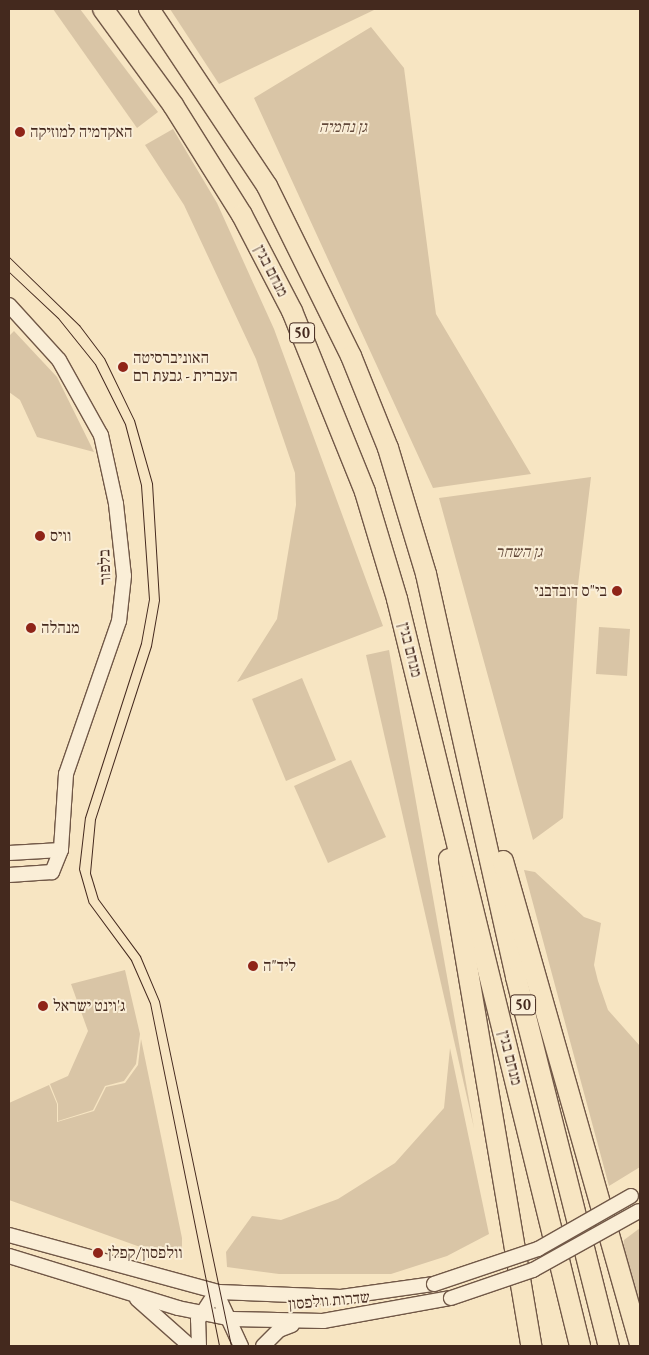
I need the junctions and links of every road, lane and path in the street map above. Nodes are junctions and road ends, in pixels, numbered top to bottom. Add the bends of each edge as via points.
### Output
1 (103, 9) edge
2 (149, 9) edge
3 (9, 305) edge
4 (446, 662) junction
5 (421, 695) junction
6 (61, 850) junction
7 (9, 853) edge
8 (9, 875) edge
9 (636, 1193) edge
10 (640, 1211) edge
11 (12, 1234) edge
12 (9, 1256) edge
13 (116, 1288) junction
14 (216, 1292) junction
15 (200, 1313) junction
16 (232, 1319) junction
17 (302, 1323) junction
18 (640, 1344) edge
19 (190, 1346) edge
20 (199, 1346) edge
21 (241, 1346) edge
22 (263, 1346) edge
23 (531, 1346) edge
24 (580, 1346) edge
25 (609, 1346) edge

1 - 5 highway, מנחם בגין / 50 via 221,179 292,311 365,492
2 - 4 highway, מנחם בגין / 50 via 267,186 351,356 405,499
3 - 6 street, בלפור via 59,360 90,410 110,469 121,540 122,606 66,774
4 - 18 highway
4 - 25 highway, מנחם בגין / 50 via 516,978
5 - 23 highway
5 - 24 highway, מנחם בגין / 50
6 - 7 street
6 - 8 street, בלפור via 52,872
9 - 14 street, שדרות וולפסון, bridge via 538,1249 434,1284 341,1297
10 - 17 street, שדרות וולפסון, bridge via 533,1270 451,1298 371,1316
11 - 14 street, שדרות וולפסון
12 - 13 street, שדרות וולפסון
13 - 15 street, שדרות וולפסון
13 - 19 street via 147,1307
14 - 15 street
14 - 16 street
15 - 16 street, שדרות וולפסון
15 - 20 street
16 - 17 street, שדרות וולפסון
16 - 21 street
17 - 22 street via 279,1330

